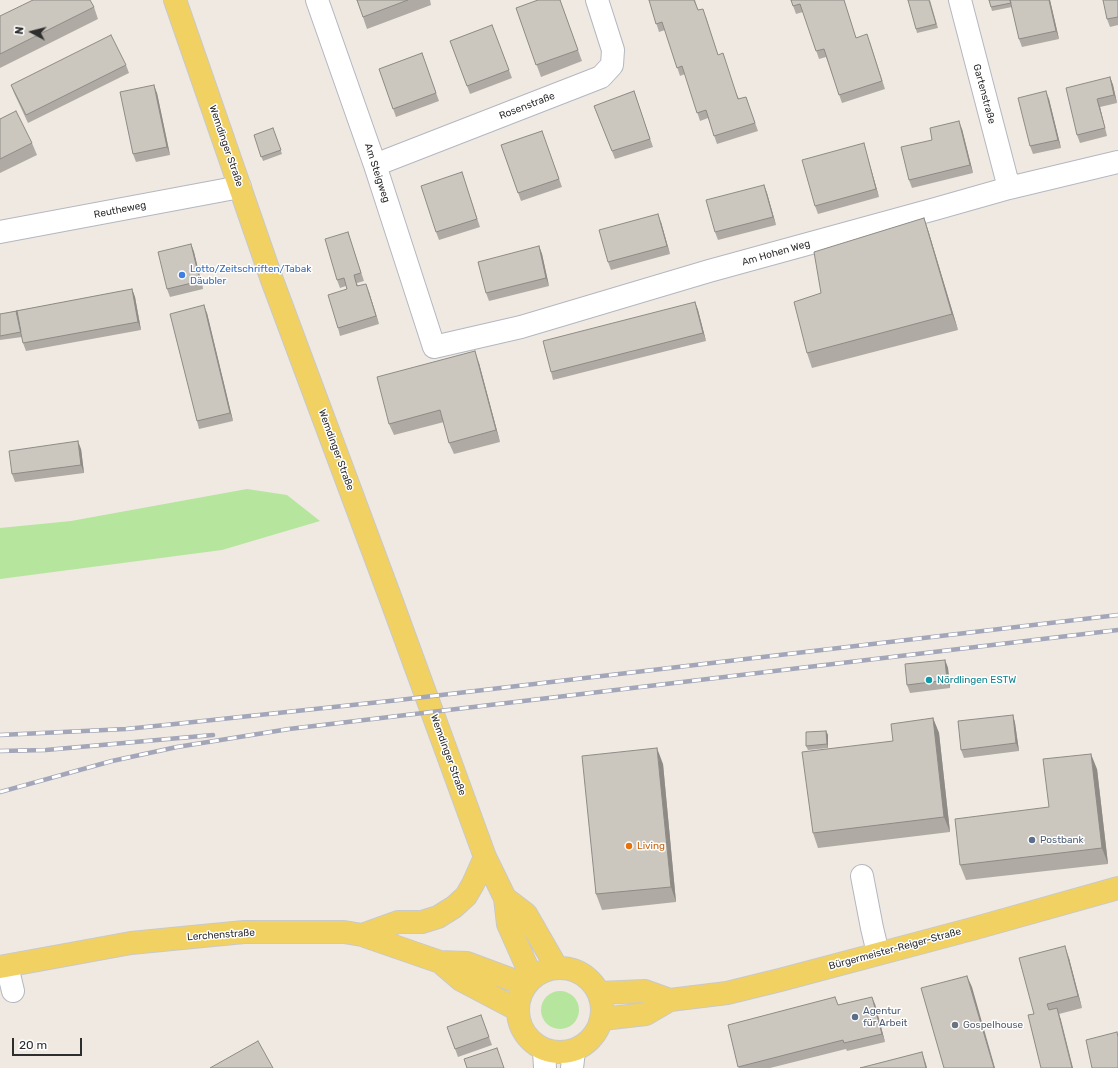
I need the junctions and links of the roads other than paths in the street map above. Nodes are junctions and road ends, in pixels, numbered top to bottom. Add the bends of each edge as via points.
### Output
1 (175, 0) edge
2 (317, 0) edge
3 (596, 0) edge
4 (960, 0) edge
5 (1118, 162) edge
6 (375, 165) junction
7 (240, 186) junction
8 (1009, 188) junction
9 (0, 232) edge
10 (434, 347) joint
11 (485, 857) junction
12 (862, 876) dead end
13 (1118, 888) edge
14 (505, 898) junction
15 (362, 934) junction
16 (878, 954) junction
17 (440, 962) junction
18 (3, 967) edge
19 (557, 968) junction
20 (529, 982) junction
21 (13, 991) dead end
22 (599, 993) junction
23 (670, 1000) junction
24 (518, 1010) junction
25 (602, 1018) junction
26 (544, 1059) edge
27 (573, 1059) edge

1 - 7 main road, Wemdinger Straße
2 - 6 street, Am Steigweg
3 - 6 street, Rosenstraße via 613,50 612,65 601,77
4 - 8 street, Gartenstraße
5 - 8 street, Am Hohen Weg
6 - 10 street, Am Steigweg
7 - 9 street, Reutheweg
7 - 11 main road, Wemdinger Straße via 272,280
8 - 10 street, Am Hohen Weg via 709,271 521,327
11 - 14 main road, Wemdinger Straße
11 - 15 main road via 466,896 454,907 438,917 422,922 398,922
12 - 16 street
13 - 16 main road, Bürgermeister-Reiger-Straße
14 - 19 main road, Wemdinger Straße via 526,914
14 - 20 main road, Wemdinger Straße via 508,924
15 - 17 main road, Lerchenstraße
15 - 18 main road, Lerchenstraße via 244,932 131,943
16 - 23 main road, Bürgermeister-Reiger-Straße via 727,993
17 - 20 main road, Lerchenstraße via 467,963
17 - 24 main road, Lerchenstraße via 461,980
18 - 21 street
19 - 20 main road via 547,970
19 - 22 main road via 567,968 586,976
20 - 24 main road via 519,1001
22 - 23 main road, Bürgermeister-Reiger-Straße via 645,991
22 - 25 main road
23 - 25 main road, Bürgermeister-Reiger-Straße via 646,1014
24 - 26 main road via 519,1022 525,1034
25 - 27 main road via 599,1029
26 - 27 main road via 554,1053 564,1053

